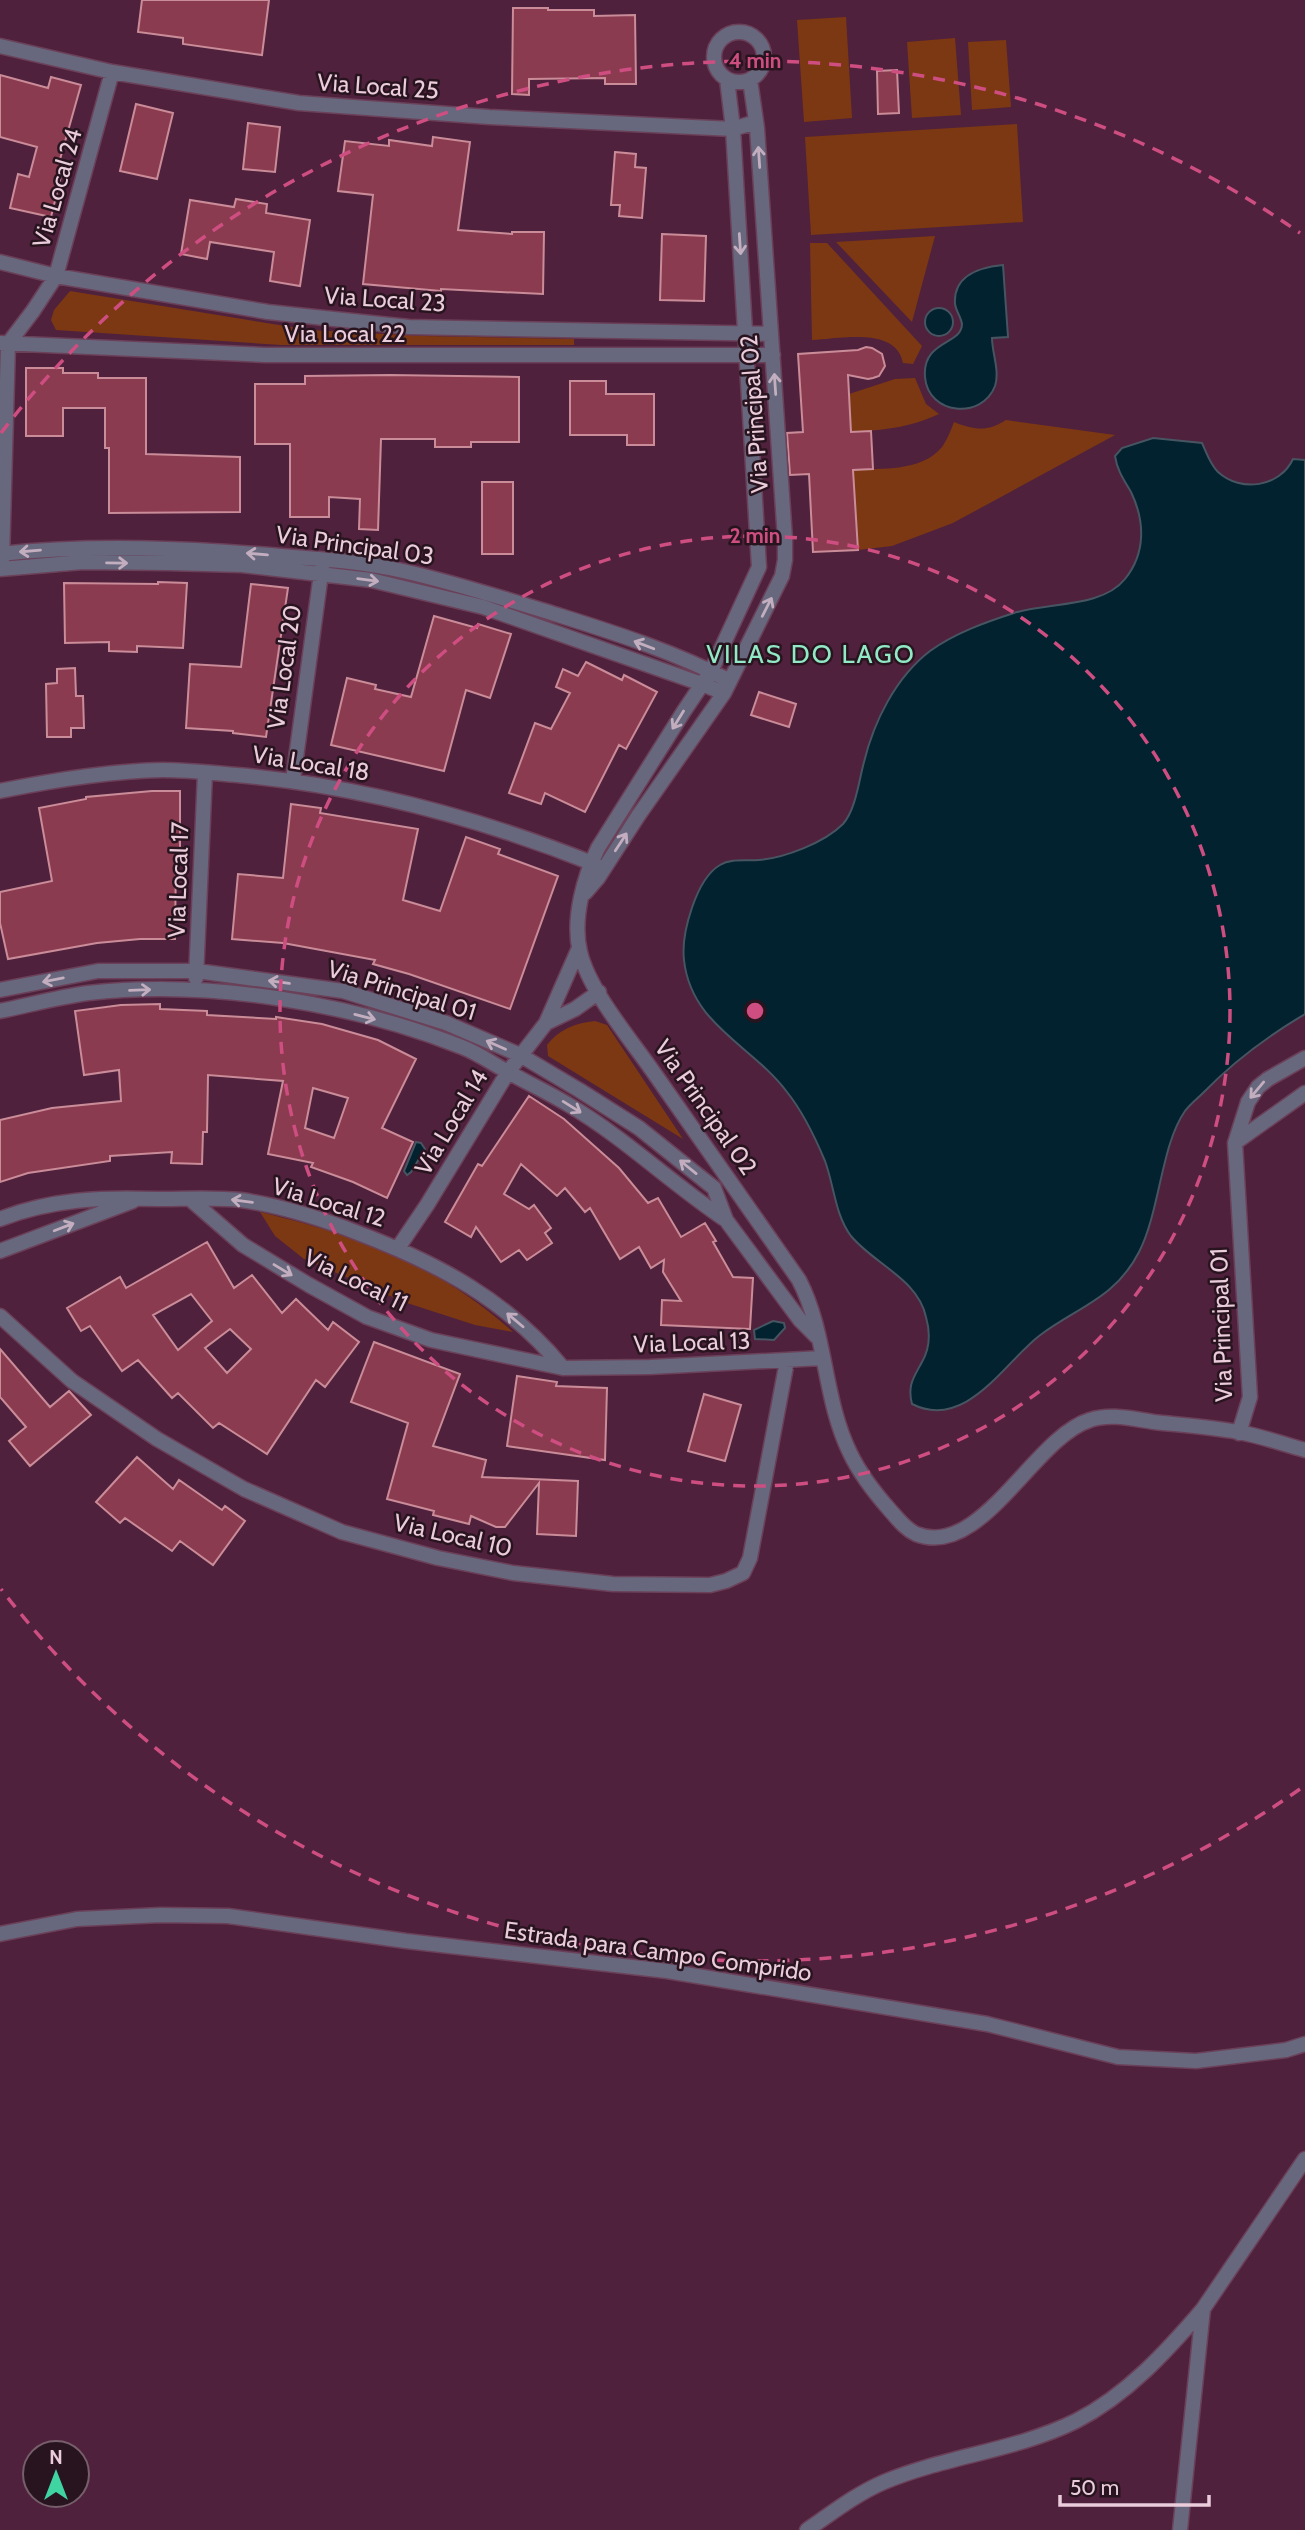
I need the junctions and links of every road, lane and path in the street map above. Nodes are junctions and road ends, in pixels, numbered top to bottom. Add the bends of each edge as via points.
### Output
1 (0, 46) edge
2 (112, 72) junction
3 (727, 79) junction
4 (750, 80) junction
5 (757, 128) junction
6 (733, 129) junction
7 (0, 262) edge
8 (56, 276) junction
9 (589, 330) junction
10 (771, 334) junction
11 (746, 335) junction
12 (4, 344) edge
13 (748, 353) junction
14 (587, 354) junction
15 (774, 355) junction
16 (323, 559) junction
17 (1, 562) edge
18 (320, 575) junction
19 (711, 671) junction
20 (702, 684) junction
21 (727, 687) junction
22 (205, 773) junction
23 (293, 780) junction
24 (0, 791) edge
25 (598, 865) junction
26 (579, 948) junction
27 (197, 971) junction
28 (0, 990) edge
29 (195, 990) junction
30 (599, 992) junction
31 (0, 1011) edge
32 (546, 1023) junction
33 (520, 1055) junction
34 (1305, 1058) edge
35 (508, 1072) junction
36 (1305, 1093) edge
37 (1235, 1143) junction
38 (141, 1198) junction
39 (190, 1199) junction
40 (0, 1219) edge
41 (726, 1220) junction
42 (398, 1248) junction
43 (0, 1251) edge
44 (0, 1315) edge
45 (817, 1337) junction
46 (822, 1358) junction
47 (787, 1361) junction
48 (563, 1368) junction
49 (1239, 1433) junction
50 (1305, 1450) edge
51 (0, 1934) edge
52 (1305, 2045) edge
53 (1305, 2158) edge
54 (1203, 2309) junction
55 (807, 2530) edge
56 (1180, 2530) edge

1 - 2 street, Via Local 25
2 - 6 street, Via Local 25 via 299,103
2 - 8 street, Via Local 24
3 - 4 street
3 - 4 street, Via Principal 02 via 715,65 716,48 725,36 742,32 759,40 765,56 762,68
3 - 6 street, Via Principal 02
4 - 5 street, Via Principal 02
5 - 6 street, Via Local 25 via 748,124
10 -> 5 street, Via Principal 02
6 -> 11 street, Via Principal 02
7 - 8 street, Via Local 23
8 - 9 street, Via Local 23 via 268,312 408,327
8 - 12 street, Via Local 24 via 33,312
9 - 11 street, Via Local 23
9 - 14 street
10 - 11 street, Via Local 23
10 - 15 street, Via Principal 02
11 - 13 street, Via Principal 02
12 - 14 street, Via Local 22 via 265,355
12 - 17 street
13 - 14 street, Via Local 22
13 - 15 street, Via Local 22
13 - 19 street, Via Principal 02 via 759,567
21 -> 15 street, Via Principal 02 via 776,589 785,559
16 -> 17 street, Via Principal 03 via 66,548
16 - 18 street, Via Local 20
19 -> 16 street, Via Principal 03 via 606,630 484,592 400,570
17 -> 18 street, Via Principal 03 via 242,565
18 -> 20 street, Via Principal 03 via 371,580 483,607
18 - 23 street, Via Local 20
19 - 20 street, Via Principal 02
19 - 21 street, Via Principal 03
20 - 21 street, Via Principal 03
20 -> 25 street, Via Principal 02 via 598,848
25 -> 21 street, Via Principal 02 via 638,816
22 - 23 street, Via Local 18
22 - 24 street, Via Local 18 via 106,774
22 - 27 street, Via Local 17
23 - 25 street, Via Local 18 via 393,799
25 - 26 street, Via Principal 02 via 582,897
26 - 30 street, Via Principal 02 via 585,970
26 - 32 street, Via Local 14
27 -> 28 street, Via Principal 01 via 98,971
27 - 29 street, Via Local 17
33 -> 27 street, Via Principal 01 via 446,1023 343,991
31 -> 29 street, Via Principal 01 via 88,993
29 -> 35 street, Via Principal 01 via 326,1007 410,1028 464,1048
30 - 32 street, Via Local 14
30 - 45 street, Via Principal 02 via 799,1280 815,1318
32 - 33 street, Via Local 14
33 - 35 street, Via Local 14
41 -> 33 street, Via Principal 01 via 714,1188 639,1128
34 -> 37 street, Via Principal 01 via 1258,1087 1248,1102
35 -> 41 street, Via Principal 01 via 626,1143
35 - 42 street, Via Local 14
36 - 37 street
37 - 49 street, Via Principal 01 via 1250,1397
38 - 39 street, Via Local 12
38 - 40 street, Via Local 12 via 60,1203
43 -> 38 street
42 -> 39 street, Via Local 12 via 284,1208 238,1200
39 -> 48 street, Via Local 11 via 243,1245 367,1317 431,1340
41 - 45 street, Via Principal 01
48 -> 42 street, Via Local 12 via 543,1344 494,1302 448,1271
44 - 47 street, Via Local 10 via 72,1381 157,1439 244,1489 342,1532 438,1558 613,1584 709,1585 743,1573 751,1558
45 - 46 street, Via Principal 01
46 - 47 street, Via Local 13
46 - 49 street, Via Principal 01 via 835,1416 870,1487 902,1524 916,1534 932,1537 950,1535 970,1525 1056,1438 1092,1419 1115,1417
47 - 48 street, Via Local 13
49 - 50 street
51 - 52 street, Estrada para Campo Comprido via 77,1919 228,1916 749,1984 987,2024 1118,2057 1196,2061
53 - 54 street
54 - 55 street via 1127,2387 1078,2420 1023,2443 884,2482
54 - 56 street

